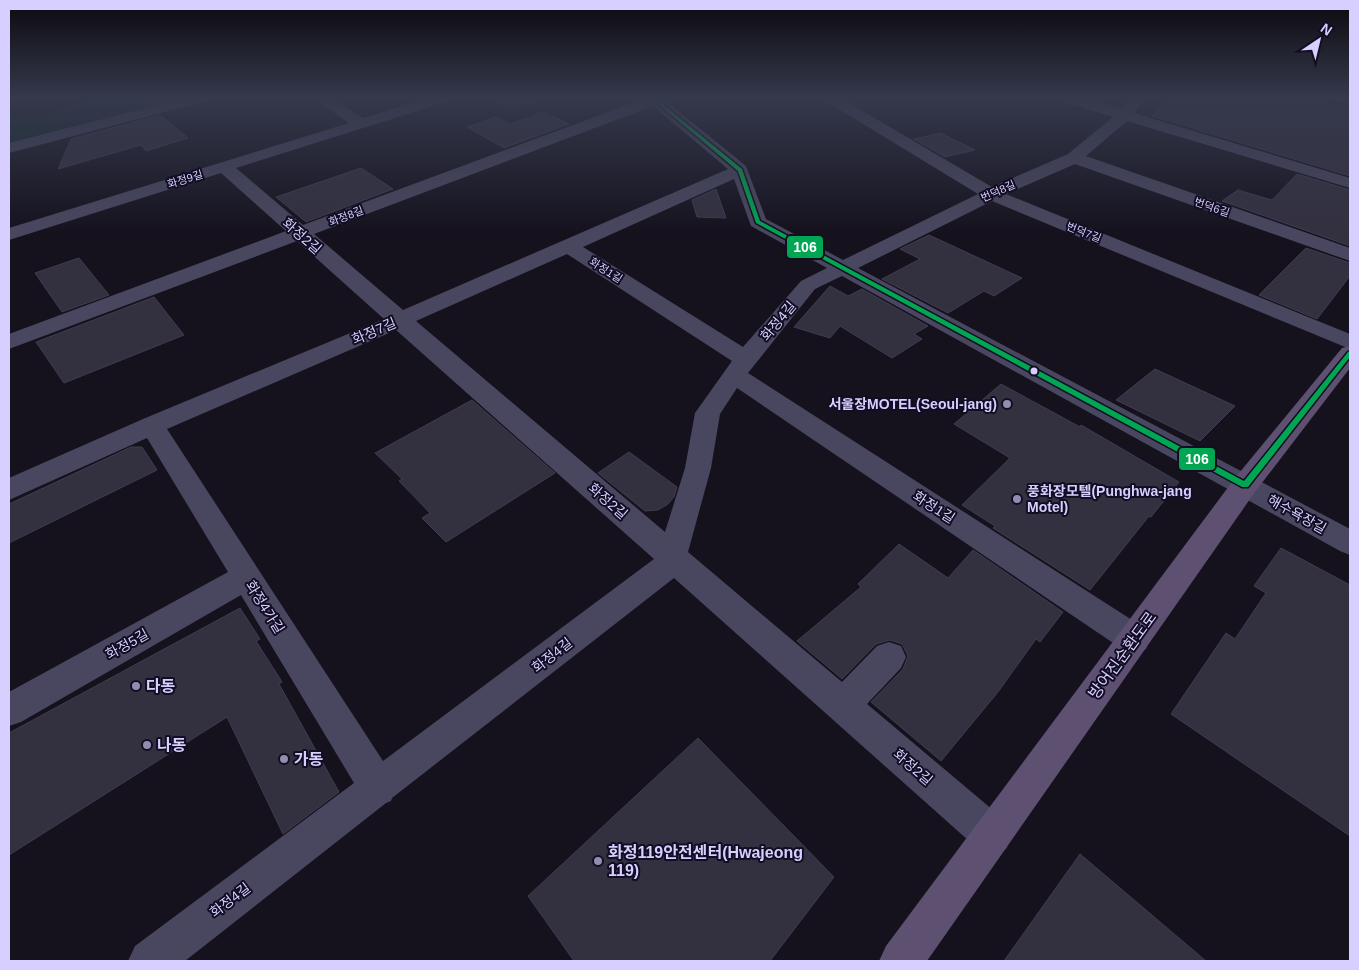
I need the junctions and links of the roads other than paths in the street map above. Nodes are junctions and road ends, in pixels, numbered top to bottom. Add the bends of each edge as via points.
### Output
1 (31, 142) edge
2 (303, 142) edge
3 (540, 142) edge
4 (708, 142) edge
5 (910, 142) edge
6 (1092, 142) edge
7 (1212, 142) edge
8 (9, 148) edge
9 (1074, 158) junction
10 (224, 167) junction
11 (740, 170) junction
12 (1350, 183) edge
13 (991, 194) junction
14 (299, 233) junction
15 (9, 234) edge
16 (568, 246) junction
17 (1350, 255) edge
18 (843, 268) junction
19 (400, 320) junction
20 (9, 342) edge
21 (1350, 342) edge
22 (1350, 353) edge
23 (740, 368) junction
24 (152, 426) junction
25 (1245, 485) junction
26 (9, 490) edge
27 (1350, 543) edge
28 (672, 556) junction
29 (246, 578) junction
30 (1134, 639) junction
31 (889, 657) dead end
32 (843, 705) junction
33 (9, 710) edge
34 (378, 788) junction
35 (992, 836) junction
36 (150, 961) edge
37 (901, 961) edge

1 - 8 street
2 - 10 street, 화정9길
3 - 14 street, 화정8길
4 - 11 street
5 - 13 street, 번덕7길
6 - 9 street, 번덕8길
7 - 12 street
9 - 13 street, 번덕8길
9 - 17 street, 번덕6길
10 - 14 street, 화정2길
10 - 15 street, 화정9길
11 - 16 street, 화정7길
11 - 18 street, 해수욕장길 via 758,222
13 - 18 street, 번덕8길
13 - 21 street, 번덕7길
14 - 19 street, 화정2길
14 - 20 street, 화정8길
16 - 19 street, 화정7길
16 - 23 street, 화정1길
18 - 23 street, 화정4길 via 808,285
18 - 25 street, 해수욕장길
19 - 24 street, 화정7길
19 - 28 street, 화정2길
22 - 25 main road, 방어진순환도로
23 - 28 street, 화정4길 via 708,413 698,468
23 - 30 street, 화정1길
24 - 26 street, 화정7길
24 - 29 street, 화정4가길
25 - 27 street, 해수욕장길
25 - 30 main road, 방어진순환도로
28 - 32 street, 화정2길
28 - 34 street, 화정4길 via 670,564
29 - 33 street, 화정5길
29 - 34 street, 화정4가길
30 - 35 main road, 방어진순환도로
31 - 32 street
32 - 35 street, 화정2길
34 - 36 street, 화정4길
35 - 37 main road, 방어진순환도로

